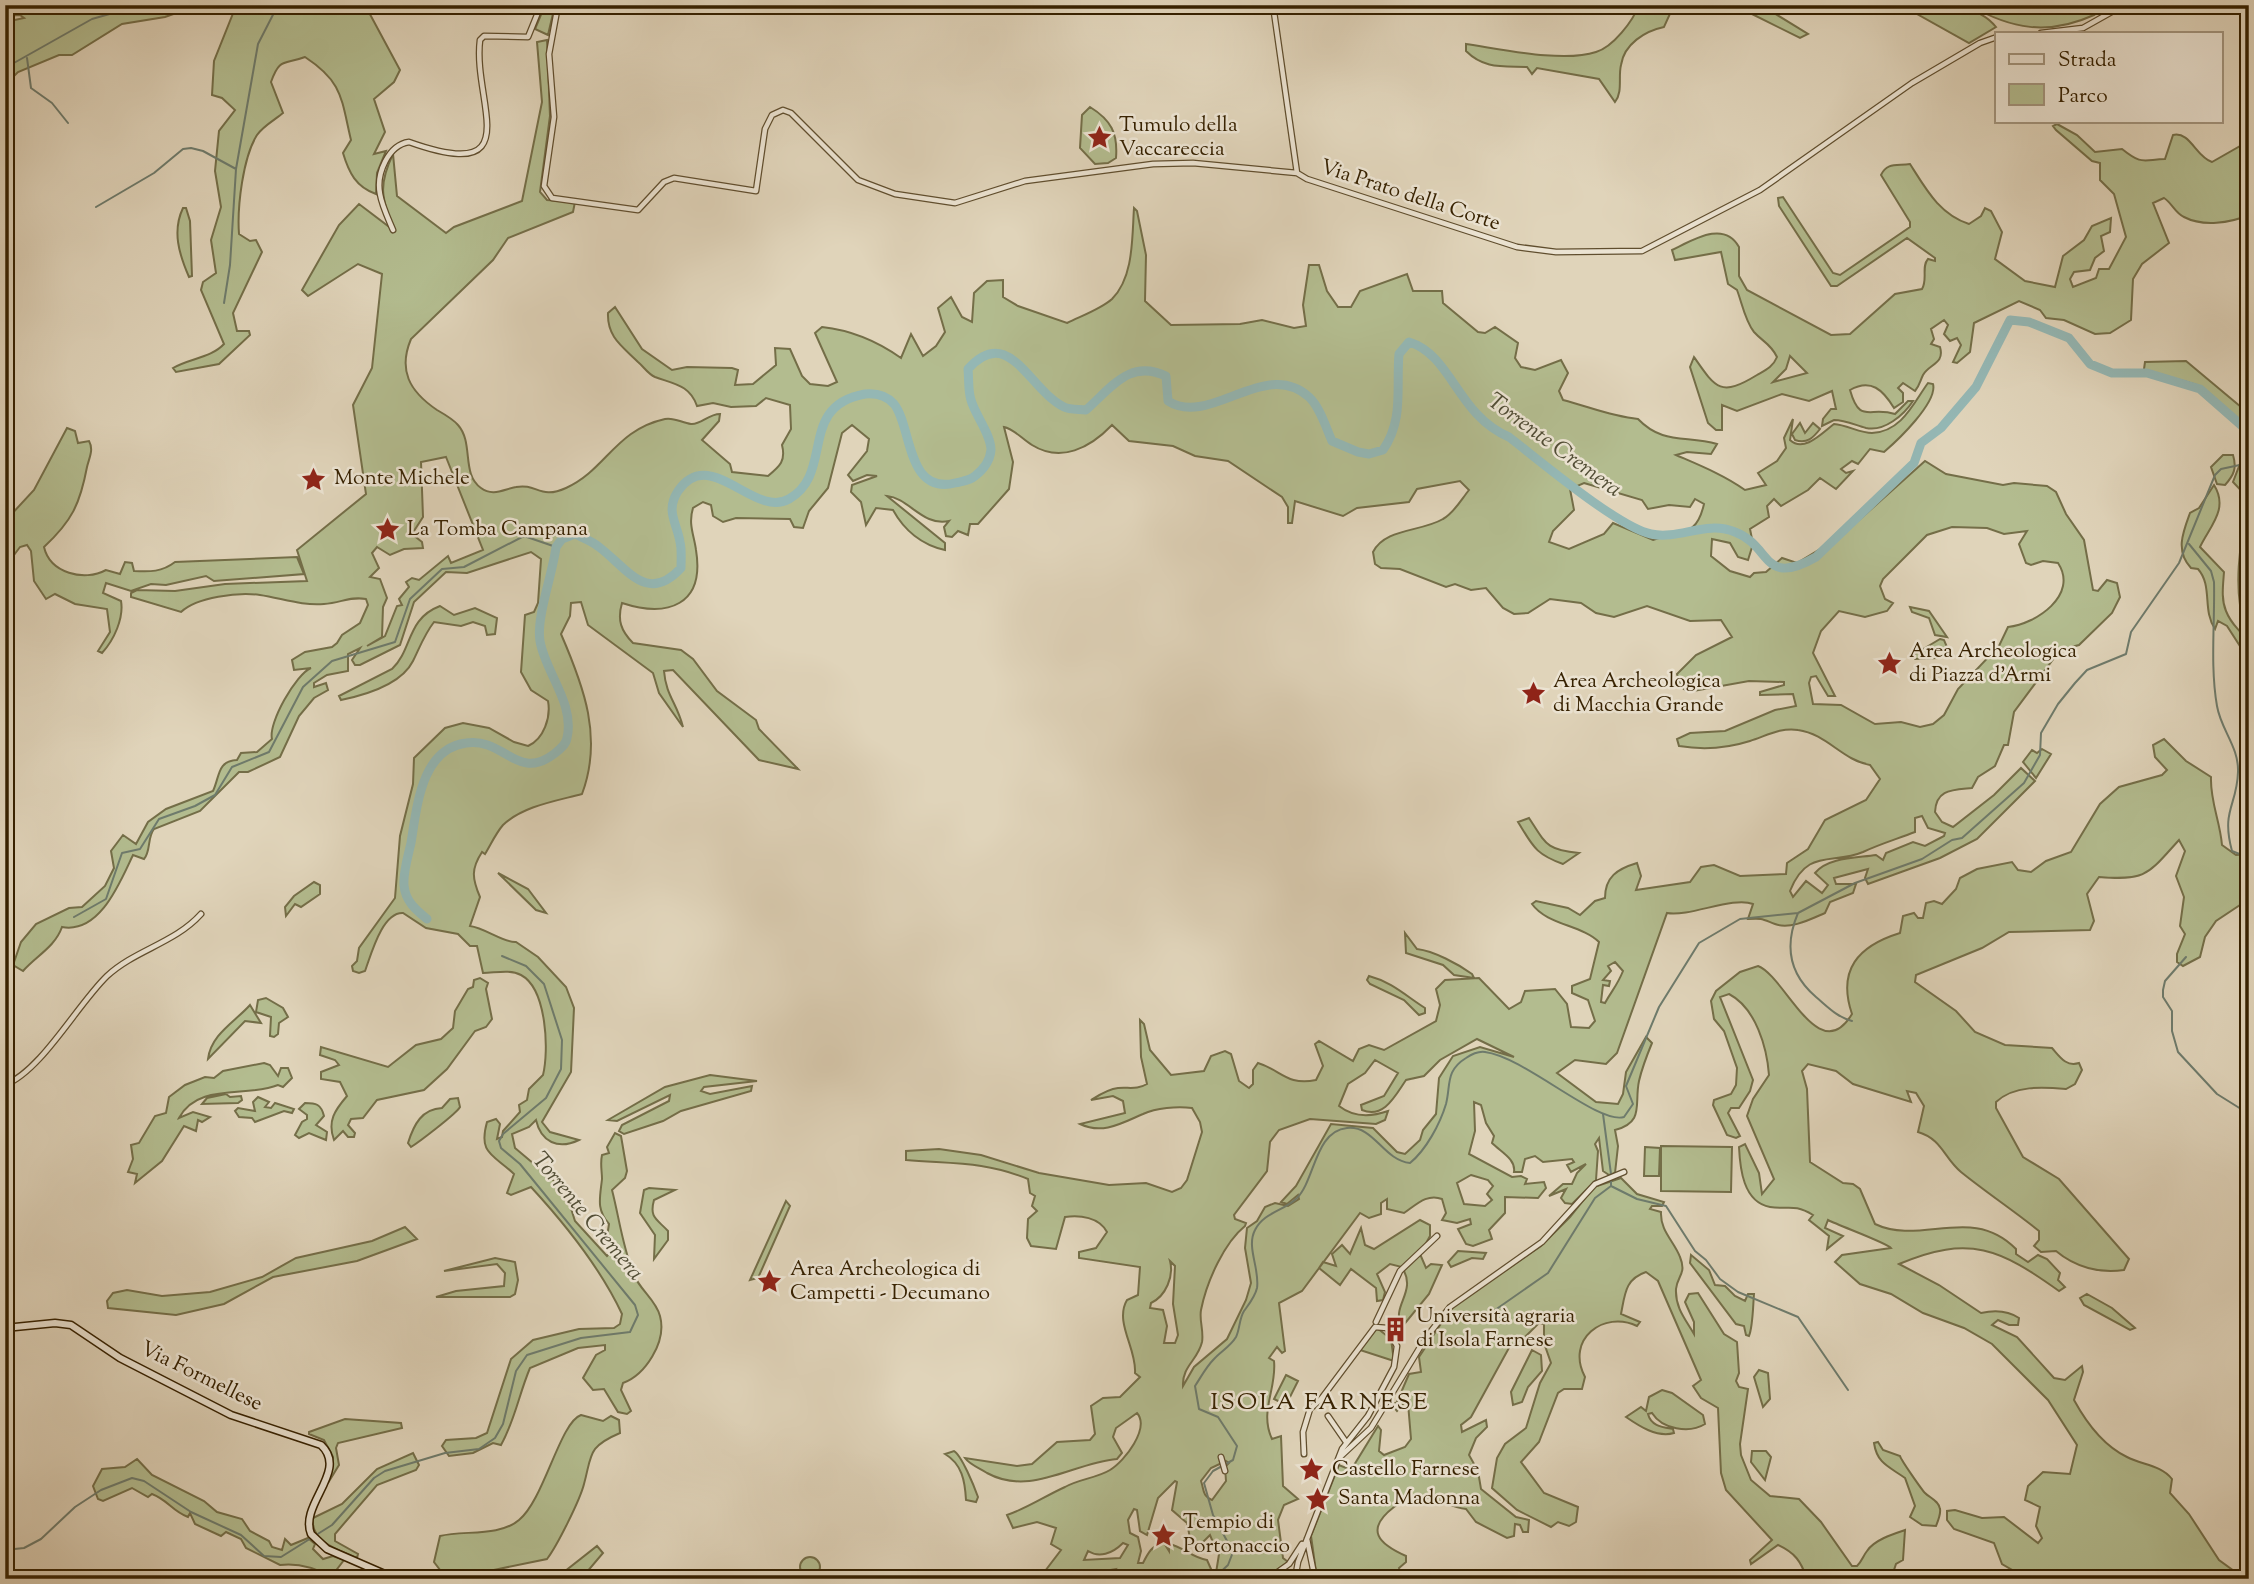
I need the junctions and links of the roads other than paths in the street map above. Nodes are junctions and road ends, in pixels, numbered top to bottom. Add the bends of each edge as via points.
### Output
1 (541, 5) edge
2 (558, 5) edge
3 (1273, 5) edge
4 (2124, 5) edge
5 (2049, 32) edge
6 (1995, 38) edge
7 (1297, 173) junction
8 (393, 230) dead end
9 (201, 914) dead end
10 (5, 1085) edge
11 (1624, 1172) dead end
12 (1437, 1236) dead end
13 (1376, 1322) dead end
14 (5, 1328) edge
15 (1328, 1416) dead end
16 (1346, 1442) junction
17 (1304, 1454) dead end
18 (1339, 1457) junction
19 (1222, 1459) dead end
20 (1225, 1470) dead end
21 (1306, 1540) junction
22 (396, 1579) edge
23 (1268, 1579) edge
24 (1295, 1579) edge
25 (1315, 1579) edge

1 - 8 street via 528,37 484,36 480,40 489,126 479,147 458,156 409,142 393,149 384,164 379,190
2 - 7 street via 550,54 554,117 544,186 552,198 638,211 664,182 674,178 756,191 765,129 772,115 783,110 858,180 895,194 955,203 1025,181 1153,164
3 - 7 street, Via Prato della Corte
4 - 5 street via 2083,28
6 - 7 street, Via Prato della Corte via 1912,83 1760,190 1642,251 1556,252 1517,247
9 - 10 street via 174,937 108,975 26,1071
11 - 18 street via 1591,1187 1542,1242 1450,1307 1371,1428
12 - 13 street via 1400,1271
14 - 22 street, Via Formellese via 71,1325 120,1358 231,1415 321,1445 329,1453 330,1467 309,1514 308,1527 320,1543
15 - 16 street
16 - 17 street via 1368,1416 1394,1367 1396,1346 1387,1328 1375,1327 1310,1409 1303,1432
16 - 18 street
18 - 21 street
19 - 20 street
21 - 23 street via 1289,1564
21 - 24 street
21 - 25 street

